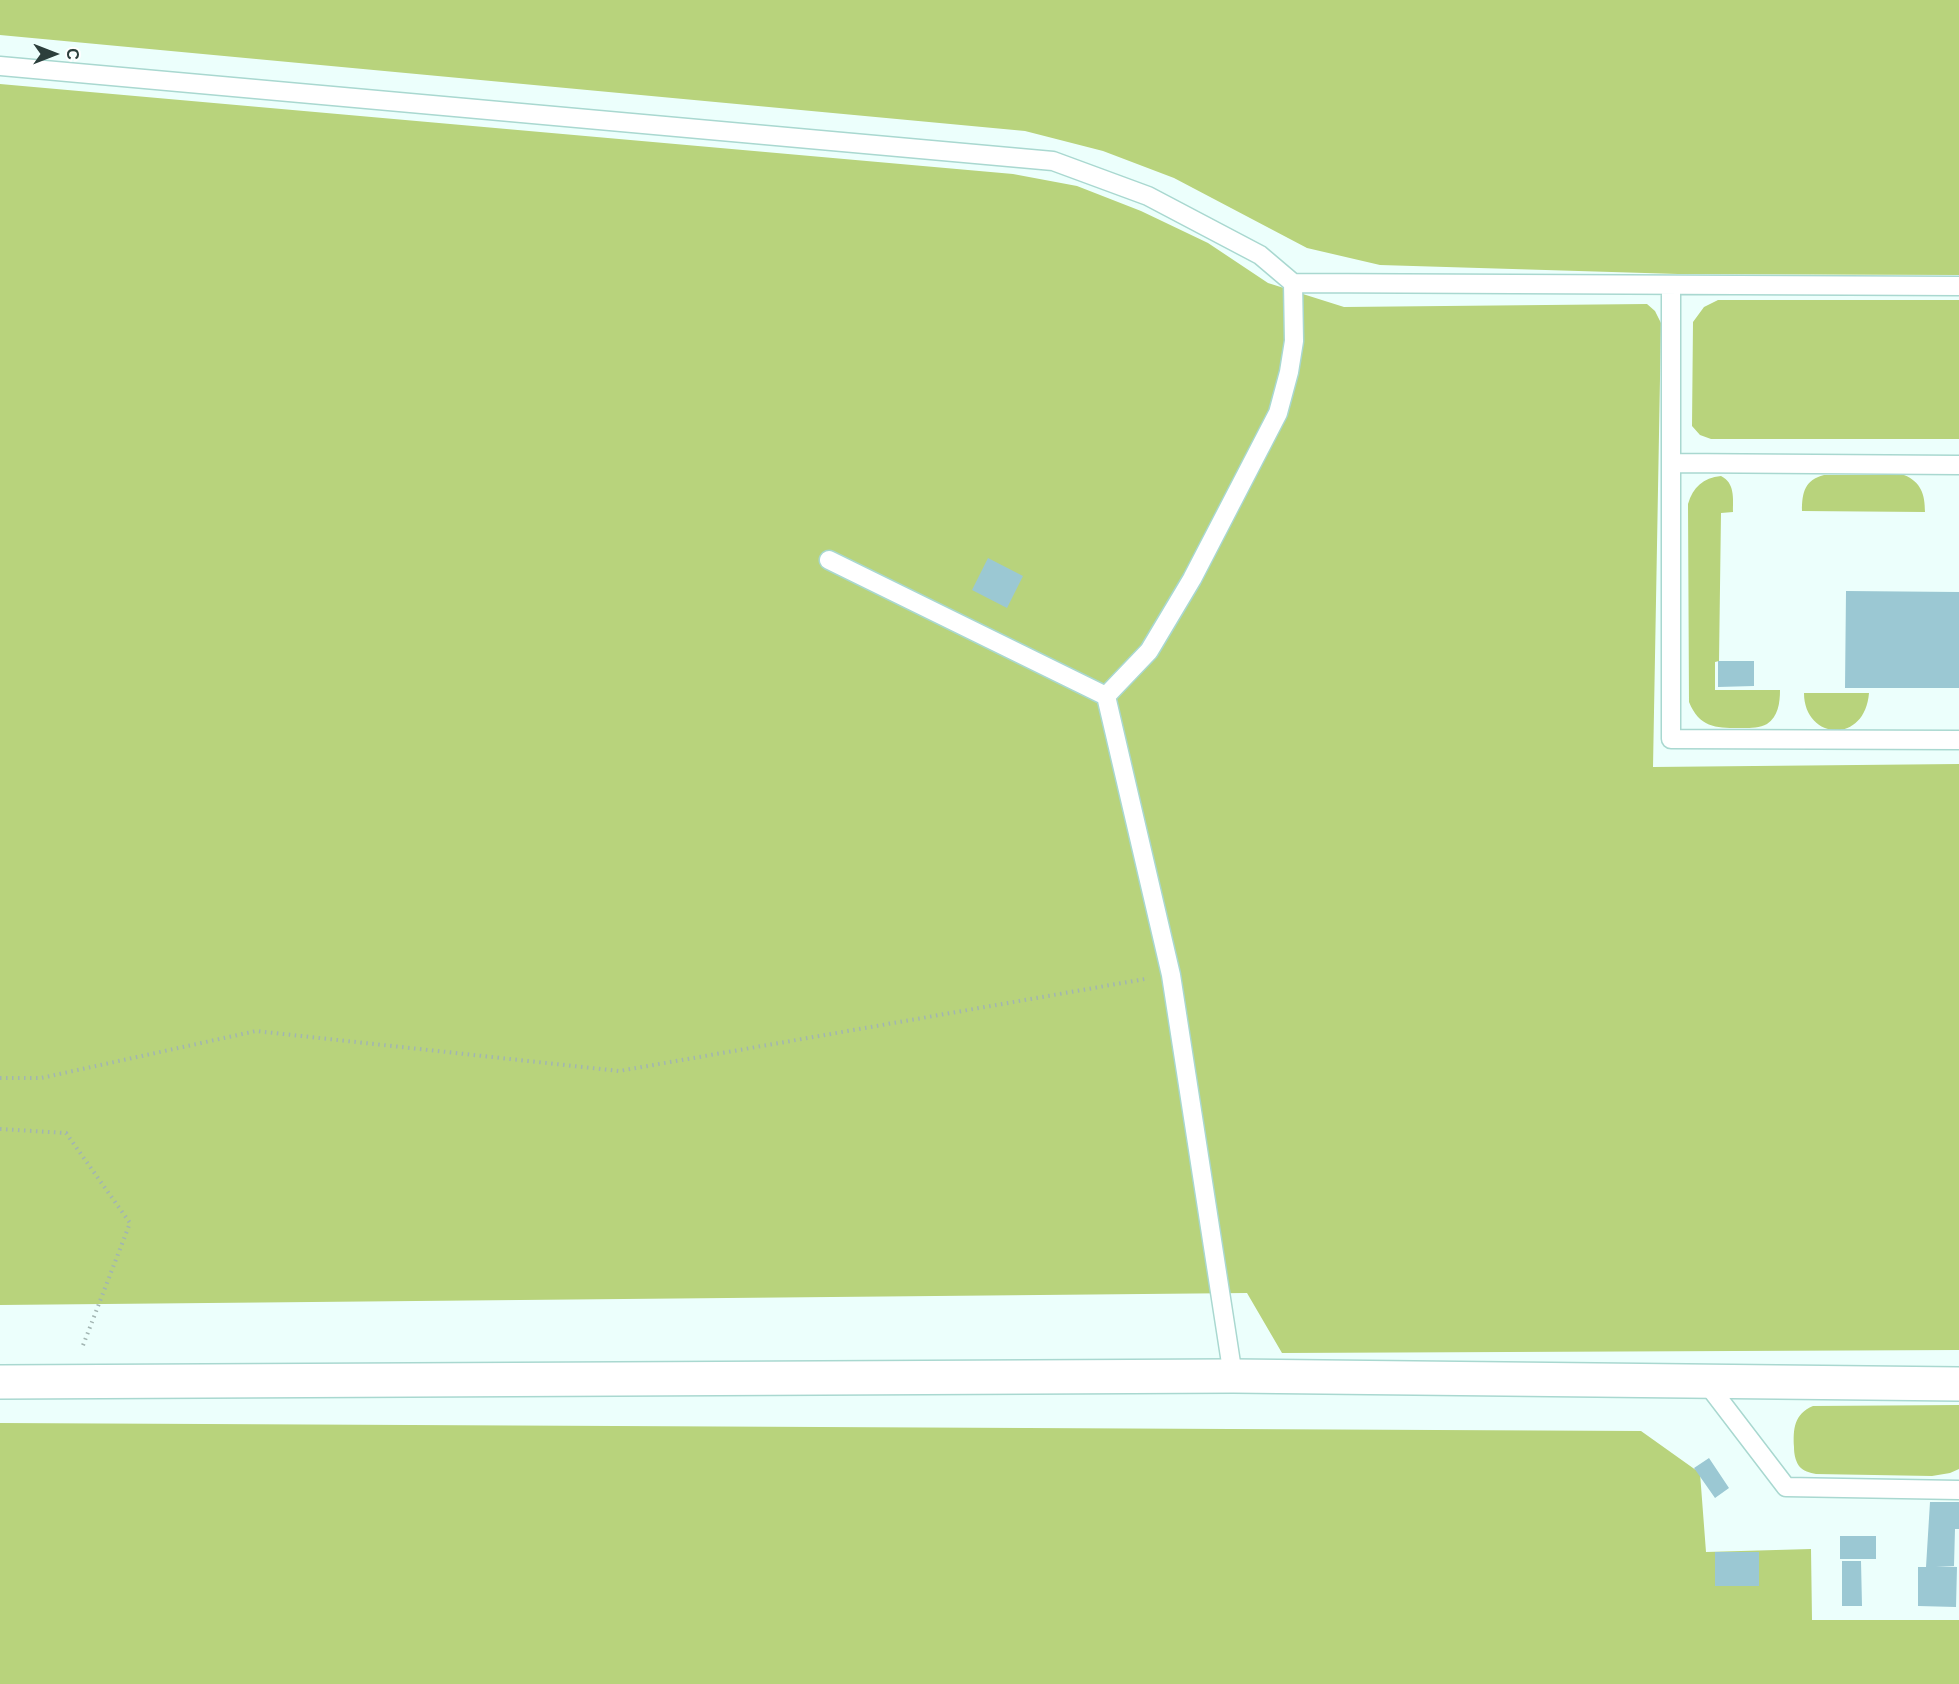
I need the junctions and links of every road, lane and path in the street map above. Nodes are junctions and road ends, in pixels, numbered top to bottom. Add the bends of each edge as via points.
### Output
1 (0, 66) edge
2 (1293, 283) junction
3 (1671, 285) junction
4 (1959, 286) edge
5 (1671, 463) junction
6 (1959, 465) edge
7 (829, 560) dead end
8 (1106, 696) junction
9 (1959, 740) edge
10 (1171, 975) junction
11 (0, 1078) edge
12 (0, 1129) edge
13 (1233, 1376) junction
14 (1705, 1381) junction
15 (0, 1382) edge
16 (69, 1382) junction
17 (1959, 1384) edge
18 (1959, 1490) edge

1 - 2 lane via 1053,161 1148,196 1260,255
2 - 3 lane
2 - 8 lane via 1294,341 1278,413 1192,579 1149,651
3 - 4 lane
3 - 5 lane
5 - 6 lane
5 - 9 lane via 1671,739
7 - 8 lane
8 - 10 lane
10 - 11 path via 619,1071 256,1031 40,1078
10 - 13 lane
12 - 16 path via 66,1133 130,1223
13 - 14 street
13 - 16 street
14 - 17 street
14 - 18 lane via 1786,1487
15 - 16 street

